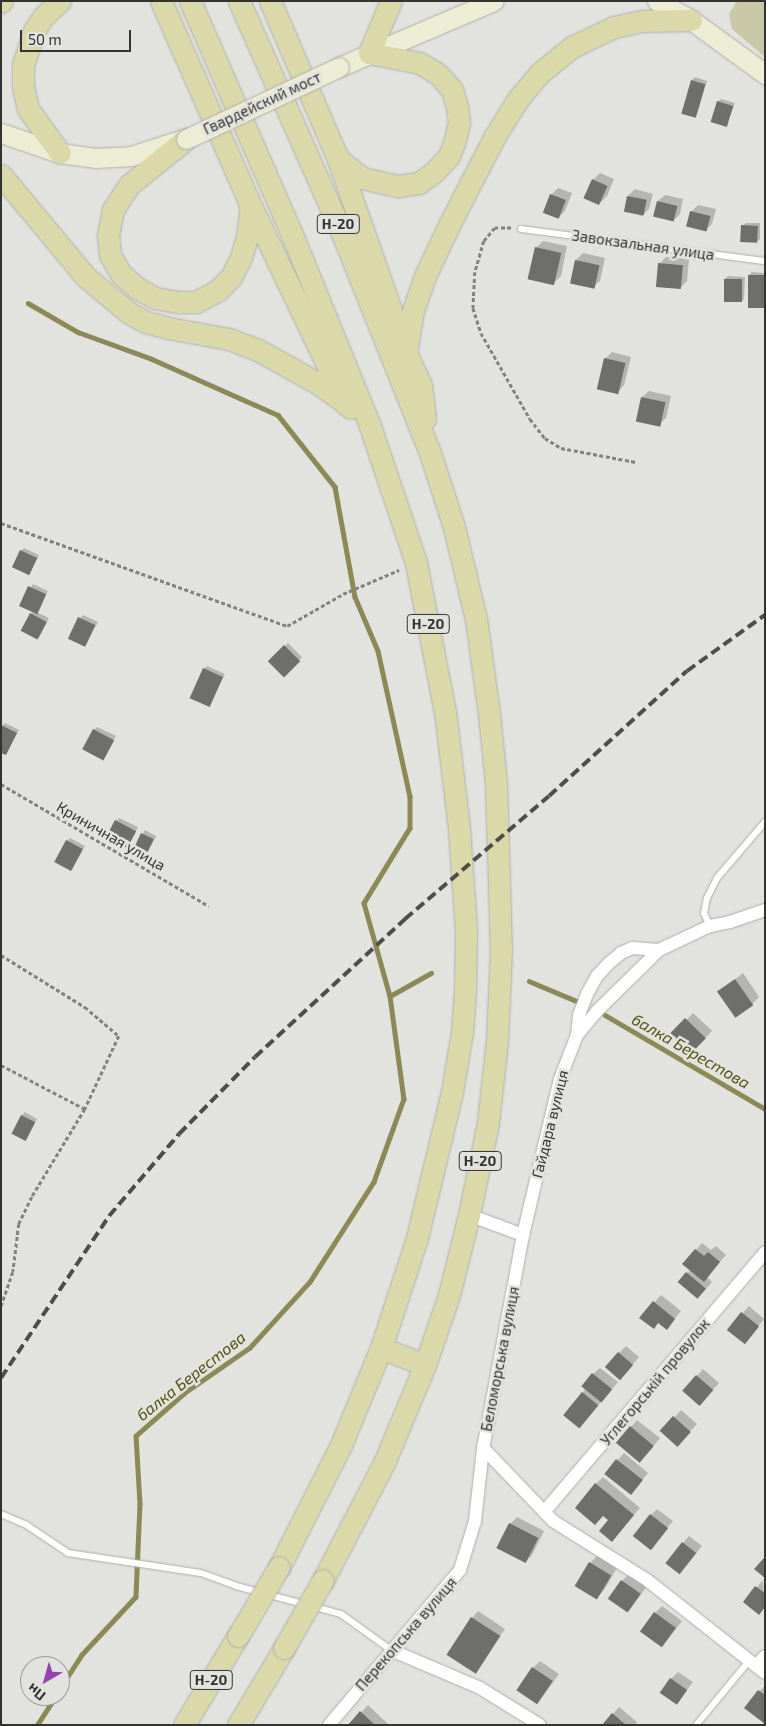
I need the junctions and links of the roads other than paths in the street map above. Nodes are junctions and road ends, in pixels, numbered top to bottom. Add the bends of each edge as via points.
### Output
1 (60, 1) edge
2 (190, 1) edge
3 (239, 1) edge
4 (270, 1) edge
5 (391, 1) edge
6 (494, 1) edge
7 (657, 1) edge
8 (159, 5) edge
9 (691, 20) junction
10 (370, 53) junction
11 (765, 74) edge
12 (1, 133) edge
13 (186, 139) junction
14 (60, 153) junction
15 (338, 159) junction
16 (1, 175) edge
17 (251, 206) junction
18 (521, 229) road end
19 (765, 261) edge
20 (406, 352) junction
21 (346, 404) junction
22 (370, 426) junction
23 (428, 450) junction
24 (765, 822) edge
25 (765, 910) edge
26 (710, 926) junction
27 (659, 950) junction
28 (577, 1035) junction
29 (469, 1215) junction
30 (523, 1235) junction
31 (765, 1252) edge
32 (381, 1348) junction
33 (425, 1365) junction
34 (483, 1448) junction
35 (544, 1512) junction
36 (1, 1514) edge
37 (391, 1650) junction
38 (765, 1656) edge
39 (757, 1667) edge
40 (184, 1725) edge
41 (238, 1725) edge
42 (329, 1725) edge
43 (540, 1725) edge
44 (696, 1725) edge

1 - 14 main road via 34,31 23,65 23,86 28,109
2 - 22 main road, Н-20 via 293,237
3 - 23 main road, Н-20 via 344,238
4 - 15 main road
5 - 10 main road
6 - 10 main road, Гвардейский мост
7 - 9 main road
8 - 17 main road
9 - 11 main road
9 - 20 main road via 643,21 614,27 572,47 541,72 518,99 495,136 450,223 425,276 413,311
10 - 13 main road, Гвардейский мост, bridge
10 - 15 main road via 420,63 438,74 452,90 457,107 459,123 455,140 448,156 419,183 398,186 362,178
12 - 14 main road, Гвардейский мост
13 - 14 main road, Гвардейский мост via 131,156 95,158
13 - 17 main road via 129,185 113,210 108,235 110,255 121,274 155,298 196,302 217,291 231,277 247,237
15 - 20 main road
16 - 21 main road via 86,277 129,313 146,322 228,339 258,350 319,384
17 - 21 main road
18 - 19 lane, Завокзальная улица
20 - 23 main road via 421,385
21 - 22 main road
22 - 32 main road, Н-20 via 416,563 445,712 459,828 466,931 462,1032 453,1084 417,1238
23 - 29 main road, Н-20 via 454,528 476,619 496,783 501,950 498,1041 488,1123
24 - 26 lane via 717,878 707,898 704,914
25 - 26 street, Гайдара вулиця
26 - 27 street, Гайдара вулиця
27 - 28 street, Гайдара вулиця
27 - 28 street via 632,948 621,952 608,964 597,976 578,1015
28 - 30 street, Гайдара вулиця via 560,1079
29 - 30 street
29 - 33 main road, Н-20 via 449,1295
30 - 34 street, Беломорська вулиця
31 - 35 street, Углегорськiй провулок
32 - 33 main road
32 - 40 main road, Н-20, bridge via 317,1496 279,1568
33 - 41 main road, Н-20, bridge via 380,1471 324,1580
34 - 35 street, Беломорська вулиця
34 - 37 street, Перекопська вулиця via 475,1521 460,1570
35 - 39 street, Беломорська вулиця via 553,1521 647,1580
36 - 37 lane via 25,1524 68,1552 200,1573 341,1614
37 - 42 street, Перекопська вулиця
37 - 43 street via 480,1688
38 - 39 street
39 - 44 lane

